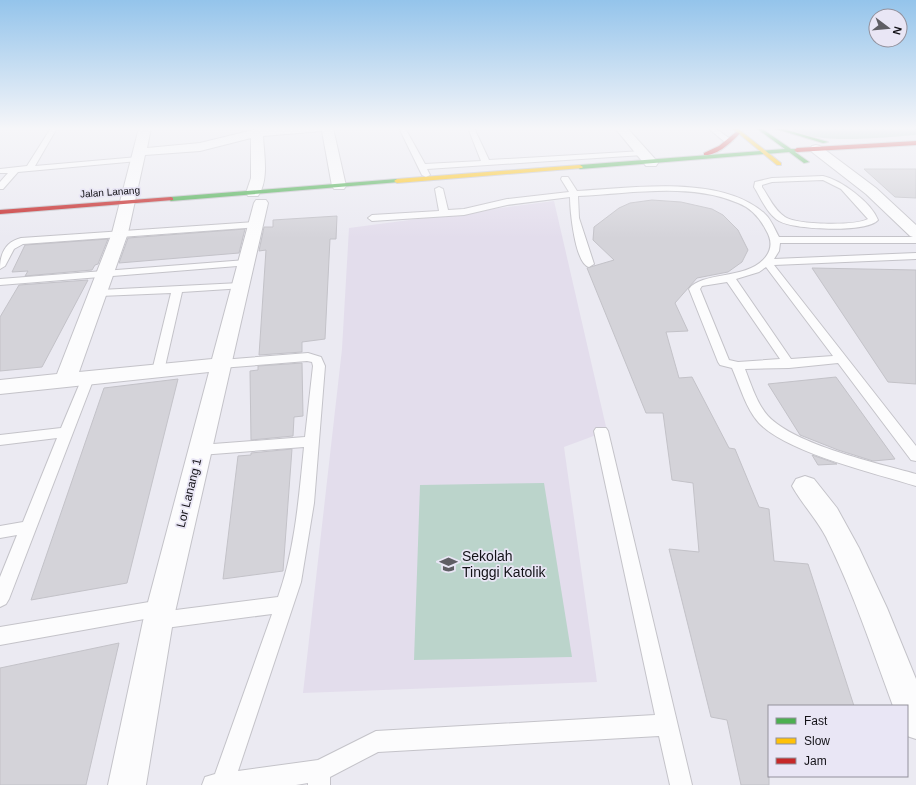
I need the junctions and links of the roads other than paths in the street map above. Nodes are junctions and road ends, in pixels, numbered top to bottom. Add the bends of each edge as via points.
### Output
1 (32, 165) edge
2 (61, 165) edge
3 (137, 165) edge
4 (256, 165) edge
5 (335, 165) edge
6 (460, 165) edge
7 (578, 165) edge
8 (766, 165) dead end
9 (773, 165) edge
10 (829, 165) edge
11 (422, 167) joint
12 (30, 168) junction
13 (16, 169) junction
14 (0, 171) edge
15 (428, 179) junction
16 (565, 179) dead end
17 (339, 186) junction
18 (0, 187) edge
19 (439, 189) dead end
20 (574, 194) junction
21 (259, 200) junction
22 (125, 211) junction
23 (0, 212) edge
24 (444, 213) junction
25 (777, 215) junction
26 (763, 216) junction
27 (372, 218) dead end
28 (256, 225) junction
29 (120, 233) junction
30 (916, 233) edge
31 (776, 240) junction
32 (916, 240) edge
33 (916, 256) edge
34 (767, 262) junction
35 (246, 263) junction
36 (589, 264) dead end
37 (0, 266) edge
38 (107, 272) junction
39 (730, 278) junction
40 (0, 282) edge
41 (240, 286) junction
42 (177, 289) junction
43 (100, 292) junction
44 (842, 359) junction
45 (221, 364) junction
46 (789, 364) junction
47 (737, 366) junction
48 (158, 371) junction
49 (88, 378) junction
50 (65, 380) junction
51 (0, 387) edge
52 (600, 431) dead end
53 (67, 432) junction
54 (0, 440) edge
55 (311, 442) junction
56 (200, 450) junction
57 (916, 456) edge
58 (916, 480) edge
59 (804, 486) dead end
60 (28, 528) junction
61 (0, 532) edge
62 (0, 599) edge
63 (284, 604) junction
64 (159, 615) junction
65 (0, 636) edge
66 (916, 722) edge
67 (667, 725) junction
68 (320, 778) edge
69 (218, 784) edge
70 (127, 785) edge
71 (681, 785) edge

1 - 12 lane
2 - 12 lane
3 - 22 street
4 - 21 street, Lor Lanang 1
5 - 17 street
6 - 11 lane
7 - 15 main road, Jalan Lanang
8 - 9 main road
10 - 30 street via 871,191
11 - 15 lane
12 - 13 lane
13 - 14 lane
13 - 18 lane
15 - 17 main road, Jalan Lanang
16 - 20 lane
17 - 21 main road, Jalan Lanang
19 - 24 lane
20 - 24 lane via 507,202 473,211
20 - 26 lane via 686,189 742,201
20 - 36 lane via 575,218
21 - 22 main road, Jalan Lanang
21 - 28 street, Lor Lanang 1
22 - 23 main road, Jalan Lanang
22 - 29 street
24 - 27 lane
25 - 25 lane via 758,184 772,180 823,178 842,185 873,220 869,223 804,225 782,219
25 - 26 lane
26 - 31 lane
28 - 29 lane
28 - 35 street, Lor Lanang 1
29 - 37 lane via 21,241 10,247
29 - 38 street
31 - 32 lane
31 - 34 lane via 774,251
33 - 34 lane
34 - 39 lane via 755,270
34 - 44 lane
35 - 38 lane
35 - 41 street, Lor Lanang 1
38 - 40 lane
38 - 43 street
39 - 46 lane
39 - 47 lane via 699,284 694,289 724,362
41 - 42 lane
41 - 45 street, Lor Lanang 1
42 - 43 lane
42 - 48 lane
43 - 50 street
44 - 46 lane
44 - 57 lane
45 - 48 street
45 - 55 lane via 308,357 317,360 319,366
45 - 56 street, Lor Lanang 1
46 - 47 lane
47 - 58 lane via 763,418 783,434 822,450
48 - 49 street
49 - 50 street
49 - 53 lane
50 - 51 street
52 - 67 lane
53 - 54 lane
53 - 60 lane
55 - 56 lane
55 - 63 lane via 306,503 292,582
56 - 64 street, Lor Lanang 1
59 - 66 street via 820,502 834,524 866,594
60 - 61 lane
60 - 62 lane
63 - 64 lane
63 - 69 lane
64 - 65 lane
64 - 70 street, Lor Lanang 1
67 - 68 lane via 376,742
67 - 71 lane
68 - 69 lane

